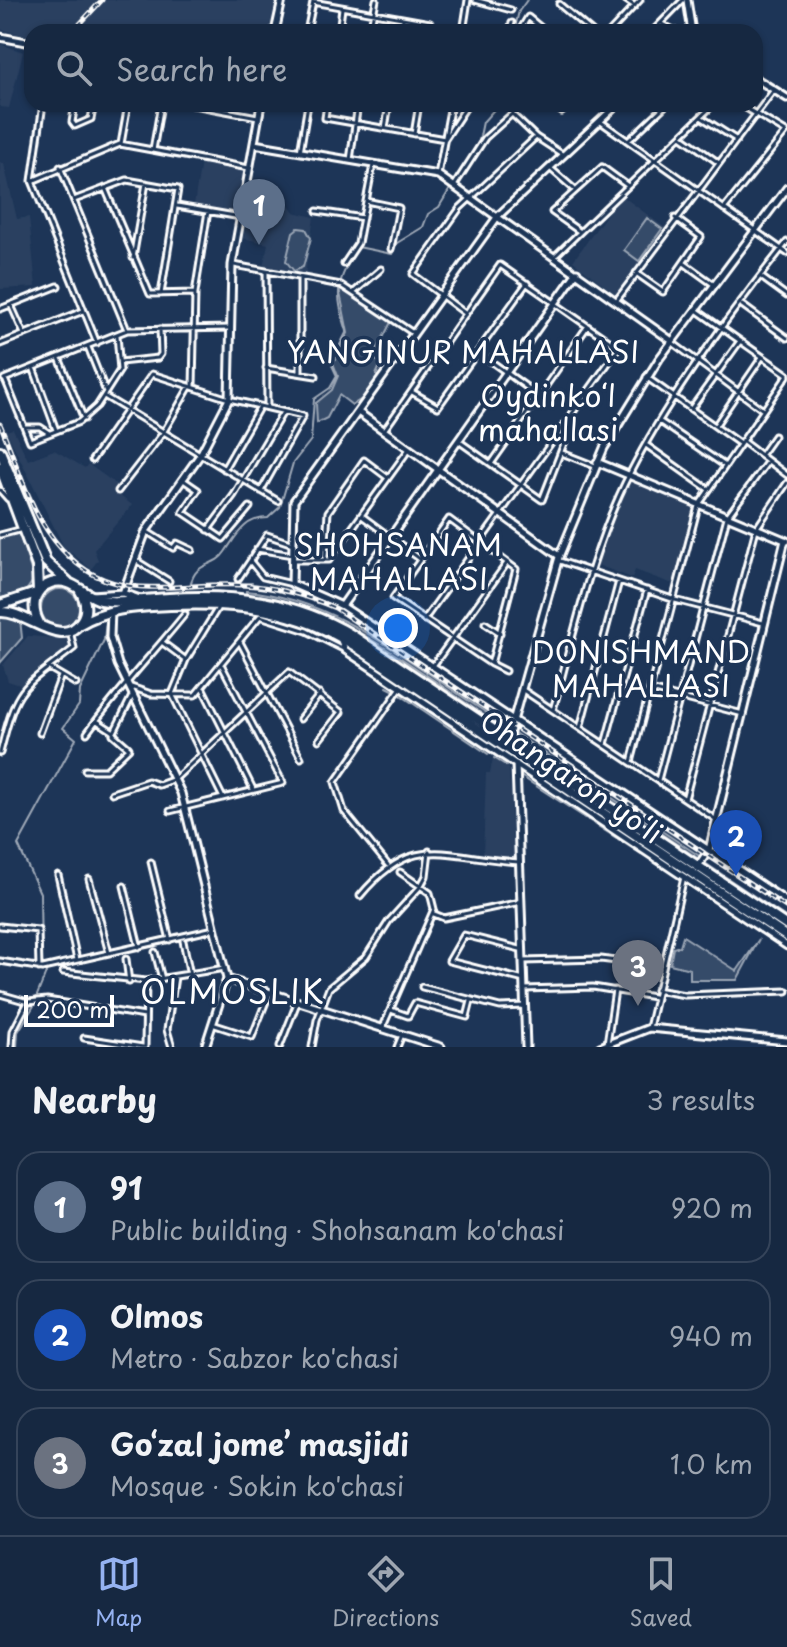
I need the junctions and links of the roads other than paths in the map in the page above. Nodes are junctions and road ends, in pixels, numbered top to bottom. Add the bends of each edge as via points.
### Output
1 (282, 0) edge
2 (376, 0) edge
3 (468, 0) edge
4 (475, 0) edge
5 (626, 0) edge
6 (640, 0) edge
7 (685, 0) edge
8 (559, 4) dead end
9 (635, 6) junction
10 (342, 8) junction
11 (511, 10) dead end
12 (373, 14) junction
13 (403, 19) junction
14 (277, 24) edge
15 (308, 24) edge
16 (340, 24) edge
17 (371, 24) edge
18 (402, 24) edge
19 (430, 24) edge
20 (464, 24) edge
21 (583, 24) edge
22 (618, 24) edge
23 (662, 24) edge
24 (690, 24) edge
25 (0, 37) edge
26 (24, 42) edge
27 (763, 83) edge
28 (774, 90) junction
29 (787, 98) edge
30 (763, 108) edge
31 (42, 112) edge
32 (74, 112) edge
33 (92, 112) edge
34 (127, 112) edge
35 (160, 112) edge
36 (231, 112) edge
37 (259, 112) edge
38 (307, 112) edge
39 (326, 112) edge
40 (357, 112) edge
41 (388, 112) edge
42 (418, 112) edge
43 (450, 112) edge
44 (463, 112) edge
45 (610, 112) edge
46 (659, 112) edge
47 (706, 112) edge
48 (755, 112) edge
49 (512, 114) joint
50 (759, 114) junction
51 (258, 117) junction
52 (701, 117) junction
53 (600, 121) junction
54 (355, 124) junction
55 (385, 128) junction
56 (787, 131) edge
57 (414, 134) junction
58 (681, 136) junction
59 (536, 137) junction
60 (445, 139) junction
61 (737, 140) junction
62 (629, 141) junction
63 (121, 144) junction
64 (254, 144) junction
65 (153, 150) junction
66 (300, 152) junction
67 (564, 155) junction
68 (654, 161) junction
69 (350, 162) junction
70 (719, 163) junction
71 (373, 165) junction
72 (60, 167) junction
73 (249, 168) junction
74 (550, 168) junction
75 (438, 175) junction
76 (32, 181) junction
77 (146, 183) junction
78 (452, 184) junction
79 (628, 186) junction
80 (105, 188) junction
81 (787, 188) edge
82 (575, 190) junction
83 (697, 190) junction
84 (472, 197) junction
85 (74, 200) junction
86 (366, 201) junction
87 (176, 205) junction
88 (724, 209) junction
89 (208, 211) junction
90 (317, 211) dead end
91 (498, 216) junction
92 (241, 217) junction
93 (363, 218) junction
94 (675, 218) junction
95 (753, 230) junction
96 (580, 232) junction
97 (787, 242) edge
98 (391, 249) dead end
99 (781, 249) junction
100 (787, 253) edge
101 (555, 256) junction
102 (133, 259) junction
103 (684, 263) junction
104 (344, 264) dead end
105 (232, 265) junction
106 (381, 269) dead end
107 (266, 271) junction
108 (577, 272) junction
109 (636, 273) junction
110 (761, 277) junction
111 (300, 278) junction
112 (527, 283) junction
113 (713, 284) junction
114 (58, 286) dead end
115 (195, 293) junction
116 (353, 293) junction
117 (161, 294) junction
118 (440, 294) junction
119 (787, 296) edge
120 (616, 301) junction
121 (556, 303) junction
122 (11, 305) junction
123 (742, 305) junction
124 (0, 309) edge
125 (695, 309) junction
126 (83, 311) junction
127 (466, 314) junction
128 (588, 326) junction
129 (195, 327) junction
130 (231, 328) junction
131 (160, 329) junction
132 (127, 330) junction
133 (723, 330) junction
134 (413, 333) junction
135 (24, 334) junction
136 (117, 335) junction
137 (787, 338) edge
138 (672, 341) junction
139 (740, 341) junction
140 (97, 343) junction
141 (0, 344) edge
142 (88, 346) junction
143 (478, 352) junction
144 (762, 357) junction
145 (59, 358) junction
146 (120, 362) junction
147 (698, 362) junction
148 (33, 368) junction
149 (266, 368) junction
150 (300, 373) junction
151 (508, 373) junction
152 (787, 375) edge
153 (316, 376) dead end
154 (716, 376) junction
155 (646, 377) junction
156 (191, 386) junction
157 (412, 392) junction
158 (738, 393) junction
159 (105, 394) junction
160 (539, 396) junction
161 (674, 397) junction
162 (229, 399) junction
163 (260, 406) junction
164 (267, 407) junction
165 (691, 409) junction
166 (763, 410) junction
167 (128, 411) junction
168 (283, 412) junction
169 (358, 412) junction
170 (84, 419) junction
171 (659, 421) junction
172 (24, 426) junction
173 (715, 426) junction
174 (56, 430) junction
175 (384, 430) junction
176 (49, 433) junction
177 (163, 433) junction
178 (555, 436) junction
179 (774, 436) dead end
180 (459, 441) junction
181 (741, 442) junction
182 (646, 445) junction
183 (409, 449) junction
184 (0, 451) edge
185 (562, 453) junction
186 (762, 453) junction
187 (200, 455) junction
188 (92, 460) dead end
189 (768, 461) junction
190 (491, 464) junction
191 (596, 464) junction
192 (724, 465) junction
193 (0, 467) edge
194 (224, 469) junction
195 (439, 470) junction
196 (629, 475) junction
197 (787, 475) edge
198 (388, 478) junction
199 (182, 479) junction
200 (243, 480) junction
201 (787, 483) edge
202 (520, 485) junction
203 (708, 489) junction
204 (0, 490) edge
205 (118, 491) dead end
206 (261, 491) junction
207 (278, 501) dead end
208 (14, 506) junction
209 (698, 506) junction
210 (250, 507) dead end
211 (500, 514) junction
212 (361, 515) junction
213 (727, 517) junction
214 (23, 529) junction
215 (756, 529) junction
216 (208, 530) junction
217 (146, 531) junction
218 (0, 535) edge
219 (392, 537) junction
220 (786, 539) edge
221 (480, 542) junction
222 (293, 544) junction
223 (257, 549) junction
224 (192, 550) dead end
225 (293, 558) junction
226 (558, 558) junction
227 (420, 559) junction
228 (133, 560) junction
229 (325, 560) junction
230 (250, 561) junction
231 (507, 562) junction
232 (591, 572) junction
233 (38, 578) junction
234 (238, 579) dead end
235 (169, 581) dead end
236 (619, 581) junction
237 (292, 584) junction
238 (72, 585) junction
239 (647, 590) junction
240 (38, 592) junction
241 (123, 593) junction
242 (90, 595) junction
243 (141, 599) junction
244 (675, 600) junction
245 (19, 601) junction
246 (219, 604) junction
247 (0, 605) edge
248 (342, 606) junction
249 (702, 607) junction
250 (111, 610) junction
251 (0, 612) edge
252 (259, 612) junction
253 (185, 614) dead end
254 (732, 615) junction
255 (424, 620) junction
256 (39, 623) junction
257 (485, 623) dead end
258 (80, 624) junction
259 (766, 624) junction
260 (70, 631) junction
261 (500, 633) junction
262 (339, 637) junction
263 (452, 638) junction
264 (162, 642) junction
265 (240, 642) junction
266 (345, 650) junction
267 (186, 660) junction
268 (491, 664) junction
269 (222, 666) junction
270 (432, 667) junction
271 (49, 668) junction
272 (505, 671) dead end
273 (61, 676) junction
274 (76, 684) dead end
275 (128, 685) junction
276 (401, 687) junction
277 (203, 689) junction
278 (523, 690) junction
279 (651, 690) junction
280 (172, 694) junction
281 (266, 694) junction
282 (320, 694) junction
283 (132, 695) junction
284 (679, 698) junction
285 (449, 704) junction
286 (707, 705) junction
287 (553, 710) junction
288 (245, 714) junction
289 (743, 714) junction
290 (300, 719) dead end
291 (96, 720) junction
292 (513, 722) junction
293 (580, 728) junction
294 (114, 732) junction
295 (40, 733) dead end
296 (87, 733) dead end
297 (225, 734) junction
298 (319, 740) dead end
299 (507, 743) junction
300 (605, 744) junction
301 (0, 753) edge
302 (201, 755) junction
303 (301, 758) dead end
304 (631, 762) junction
305 (516, 764) junction
306 (85, 770) dead end
307 (557, 777) junction
308 (175, 779) junction
309 (658, 780) junction
310 (254, 791) junction
311 (112, 793) dead end
312 (223, 798) junction
313 (685, 799) junction
314 (589, 804) junction
315 (579, 806) junction
316 (185, 807) junction
317 (170, 811) dead end
318 (715, 819) junction
319 (709, 850) junction
320 (429, 851) junction
321 (151, 862) dead end
322 (519, 862) junction
323 (388, 865) junction
324 (698, 866) junction
325 (400, 872) dead end
326 (58, 875) dead end
327 (684, 877) junction
328 (89, 879) dead end
329 (124, 886) dead end
330 (420, 887) junction
331 (360, 896) dead end
332 (521, 902) junction
333 (787, 902) edge
334 (746, 904) junction
335 (434, 914) junction
336 (762, 920) junction
337 (0, 926) edge
338 (787, 926) edge
339 (214, 929) junction
340 (766, 932) junction
341 (787, 937) edge
342 (170, 940) junction
343 (183, 941) dead end
344 (787, 946) edge
345 (139, 947) junction
346 (522, 949) junction
347 (155, 952) dead end
348 (109, 954) junction
349 (126, 959) dead end
350 (77, 960) junction
351 (0, 961) edge
352 (523, 961) junction
353 (661, 967) junction
354 (43, 968) junction
355 (225, 968) junction
356 (63, 972) dead end
357 (190, 975) junction
358 (175, 977) junction
359 (162, 979) junction
360 (227, 979) junction
361 (524, 980) junction
362 (146, 981) junction
363 (129, 982) junction
364 (422, 987) dead end
365 (524, 989) junction
366 (615, 990) junction
367 (656, 990) junction
368 (787, 991) edge
369 (269, 993) junction
370 (0, 994) edge
371 (654, 997) junction
372 (471, 1001) junction
373 (28, 1002) junction
374 (297, 1003) junction
375 (525, 1006) junction
376 (391, 1010) junction
377 (321, 1011) junction
378 (145, 1016) junction
379 (212, 1024) junction
380 (649, 1028) junction
381 (382, 1029) junction
382 (402, 1035) junction
383 (84, 1038) dead end
384 (787, 1041) edge
385 (769, 1043) edge
386 (607, 1044) junction
387 (425, 1045) edge
388 (280, 1046) edge
389 (12, 1047) edge
390 (145, 1047) edge
391 (172, 1047) edge
392 (205, 1047) edge
393 (312, 1047) edge
394 (397, 1047) edge
395 (441, 1047) edge
396 (526, 1047) edge
397 (600, 1047) edge

1 - 14 street
2 - 12 street
3 - 20 street
4 - 11 street
5 - 9 street
6 - 9 street
7 - 23 street
7 - 24 street
8 - 21 street
9 - 22 street
10 - 12 street
10 - 15 street via 312,3
10 - 16 street
12 - 13 street
12 - 17 street
13 - 18 street
13 - 19 street
25 - 26 street
27 - 28 street
28 - 29 street
28 - 30 street
31 - 76 street
32 - 33 street via 75,126 91,119
34 - 63 street
35 - 65 street
36 - 51 street
37 - 51 street
38 - 66 street
39 - 54 street via 325,118
40 - 54 street
41 - 55 street
42 - 57 street
43 - 60 street
44 - 60 street
45 - 53 street
46 - 62 street
47 - 52 street
48 - 50 street
49 - 59 street
49 - 78 street via 481,142
50 - 56 street
50 - 61 street
51 - 64 street
52 - 58 street
52 - 61 street
53 - 62 street
53 - 67 street
54 - 55 street
54 - 69 street
55 - 57 street
56 - 88 street
57 - 60 street
58 - 68 street
58 - 70 street
59 - 67 street
59 - 84 street
60 - 75 street
61 - 70 street
62 - 68 street
63 - 65 street
63 - 72 street
64 - 66 street
64 - 73 street
65 - 73 street
66 - 69 street
67 - 74 street
68 - 79 street
68 - 83 street
69 - 71 street
70 - 83 street
71 - 75 street
71 - 86 street
72 - 76 street
72 - 85 street
73 - 92 street
74 - 82 street
74 - 91 street
75 - 78 street
76 - 126 street
77 - 80 street via 127,180
77 - 87 street via 178,189
77 - 102 street
78 - 84 street
79 - 82 street via 601,167
79 - 96 street
80 - 85 street
80 - 102 street
81 - 95 street
82 - 96 street via 552,212
83 - 88 street
83 - 94 street
84 - 91 street
84 - 118 street via 413,274
85 - 132 street
86 - 93 street
86 - 98 street via 399,208
87 - 89 street
87 - 117 street
88 - 95 street
89 - 92 street
89 - 115 street
90 - 93 street
91 - 101 street
91 - 118 street
92 - 105 street
93 - 104 street via 358,243
94 - 103 street via 701,237
94 - 109 street
95 - 99 street
95 - 113 street
96 - 101 street
97 - 99 street
99 - 100 street
99 - 110 street
101 - 108 street
102 - 117 street via 150,294
103 - 109 street via 663,292
103 - 113 street
105 - 107 street
105 - 130 street
106 - 116 street
107 - 111 street
107 - 149 street
108 - 120 street
108 - 121 street
109 - 120 street
110 - 119 street
110 - 123 street
111 - 116 street via 338,284
111 - 150 street
112 - 121 street
112 - 127 street via 500,265
112 - 143 street
113 - 125 street
114 - 122 street
115 - 117 street
115 - 129 street
116 - 134 street
118 - 127 street
118 - 134 street
120 - 138 street
121 - 128 street
121 - 151 street
122 - 124 street
122 - 135 street
123 - 133 street
123 - 137 street
125 - 133 street
125 - 138 street
126 - 135 street
126 - 140 street
127 - 157 street
128 - 160 street
128 - 178 street via 619,348
129 - 130 street
129 - 131 street
129 - 156 street
130 - 162 street
131 - 132 street
131 - 146 street via 158,358
132 - 136 street
133 - 139 street
133 - 147 street
134 - 169 street
135 - 141 street
136 - 140 street
136 - 146 street
138 - 147 street
138 - 155 street
139 - 144 street
139 - 154 street
140 - 142 street
142 - 145 street
142 - 159 street
143 - 151 street
143 - 157 street via 438,407
144 - 152 street
144 - 158 street
145 - 148 street
145 - 170 street
146 - 159 street
147 - 154 street
147 - 161 street
148 - 172 street via 4,379
148 - 174 street
149 - 150 street
149 - 164 street
150 - 153 street
151 - 160 street
151 - 180 street
152 - 166 street
154 - 158 street
154 - 165 street
155 - 161 street
155 - 191 street
156 - 162 street
156 - 167 street via 151,374
156 - 177 street
157 - 175 street
158 - 166 street
158 - 173 street
159 - 167 street
159 - 170 street
160 - 190 street
161 - 165 street
161 - 171 street
162 - 163 street
162 - 187 street
163 - 164 street
163 - 194 street
164 - 168 street
165 - 173 street
166 - 181 street
167 - 177 street
167 - 188 street
168 - 200 street
168 - 206 street via 303,416
169 - 175 street
169 - 222 street via 294,501
170 - 174 street
171 - 182 street
171 - 192 street
172 - 176 street
172 - 176 street via 30,441
173 - 181 street
174 - 176 street
175 - 183 street
177 - 187 street
177 - 205 street
178 - 185 street via 565,441
178 - 202 street
179 - 186 street
180 - 190 street
180 - 195 street
181 - 186 street
181 - 192 street
182 - 196 street
182 - 203 street
183 - 195 street
183 - 198 street
184 - 238 highway via 46,562
185 - 191 street
185 - 202 street via 542,500
186 - 189 street
187 - 194 street
187 - 199 street
189 - 197 street
189 - 213 street
190 - 202 street
191 - 196 street
191 - 226 street
192 - 203 street
193 - 208 highway
194 - 200 street
195 - 211 street
195 - 219 street
196 - 209 street
196 - 232 street
198 - 212 street
198 - 229 street via 364,460 328,512
199 - 216 street via 198,490 183,512
199 - 217 street
200 - 206 street
200 - 216 street
201 - 215 street
202 - 211 street
203 - 209 street
204 - 208 street
206 - 207 street
208 - 214 highway
209 - 213 street
209 - 244 street
210 - 216 street via 223,539
211 - 221 street
211 - 226 street
212 - 219 street
212 - 229 street
213 - 215 street
213 - 249 street
214 - 218 street
214 - 233 highway
215 - 220 street
215 - 254 street
217 - 224 street via 173,548 177,543
217 - 228 street
219 - 227 street
219 - 248 street
220 - 259 street
221 - 227 street via 449,519
221 - 231 street
221 - 255 street
222 - 223 street via 267,535
222 - 225 street
223 - 225 street
223 - 230 street
225 - 229 street
225 - 237 street
226 - 232 street
226 - 278 street
227 - 255 street via 393,598
228 - 235 street
228 - 241 street
230 - 234 street
230 - 237 street via 263,577
231 - 261 street via 516,570
231 - 263 street
232 - 236 street
232 - 287 street
233 - 240 highway
233 - 245 highway via 31,593
236 - 239 street
236 - 293 street
237 - 248 street
238 - 240 highway via 53,582
238 - 242 highway, Ohangaron yoʻli
238 - 258 highway via 86,606
239 - 244 street
239 - 300 street
240 - 245 highway
240 - 256 highway via 34,608
241 - 242 street
241 - 243 street
242 - 243 highway, Ohangaron yoʻli
243 - 285 highway, Ohangaron yoʻli via 230,597 294,609 348,632
244 - 249 street
244 - 279 street
245 - 247 highway
246 - 250 highway, Ohangaron yoʻli
246 - 252 highway, Ohangaron yoʻli
246 - 267 street
248 - 270 street
249 - 254 street
249 - 284 street
250 - 258 highway, Ohangaron yoʻli
250 - 275 street via 111,642
251 - 256 highway
252 - 262 highway, Ohangaron yoʻli via 292,616
252 - 265 street
252 - 266 street
253 - 264 street
254 - 259 street
254 - 286 street
255 - 263 street
256 - 260 highway via 52,632
257 - 261 street
258 - 260 highway
259 - 289 street
260 - 271 street via 74,648
261 - 268 street
262 - 266 street
262 - 285 highway, Ohangaron yoʻli
263 - 268 street
263 - 270 street
264 - 267 street
264 - 275 street
265 - 269 street
265 - 281 street
266 - 276 street, Ohangaron yoʻli
267 - 280 street
268 - 272 street
269 - 277 street
269 - 288 street
270 - 292 street
271 - 273 street
271 - 301 street via 20,690
273 - 274 street
273 - 295 street
275 - 280 street via 151,694
275 - 283 street
275 - 291 street via 117,689
276 - 305 street, Ohangaron yoʻli
276 - 323 street via 335,782 345,814
277 - 280 street via 195,695
277 - 297 street
278 - 287 street
278 - 292 street
279 - 284 street
279 - 304 street
280 - 302 street
281 - 282 street via 289,672
281 - 288 street
281 - 303 street
282 - 290 street
282 - 298 street via 341,712
283 - 294 street
283 - 308 street
284 - 286 street
284 - 309 street
285 - 299 highway, Ohangaron yoʻli
286 - 289 street
286 - 313 street
287 - 293 street
288 - 297 street
288 - 310 street via 283,783
289 - 318 street
291 - 294 street
291 - 296 street
292 - 299 street
292 - 319 street
293 - 300 street
294 - 306 street via 129,748 107,770
297 - 302 street
297 - 310 street
299 - 307 highway, Ohangaron yoʻli
300 - 304 street
302 - 308 street
302 - 312 street
304 - 309 street
305 - 315 street, Ohangaron yoʻli
305 - 322 street
307 - 314 highway, Ohangaron yoʻli
307 - 324 highway, Ohangaron yoʻli
308 - 311 street
308 - 316 street
309 - 313 street
310 - 312 street
312 - 316 street
313 - 318 street
314 - 315 highway
314 - 334 highway, Ohangaron yoʻli
315 - 327 street, Ohangaron yoʻli
316 - 317 street
316 - 339 street
318 - 319 street
319 - 324 street
319 - 333 street
320 - 322 street
320 - 323 street
320 - 330 street
321 - 342 street
322 - 332 street
323 - 331 street
324 - 334 highway, Ohangaron yoʻli
325 - 330 street
326 - 350 street
327 - 340 street, Ohangaron yoʻli
327 - 353 street
328 - 348 street
329 - 345 street
330 - 335 street via 430,893
330 - 377 street via 366,957 334,981
332 - 335 street via 444,918
332 - 346 street
334 - 336 highway, Ohangaron yoʻli
334 - 338 highway, Ohangaron yoʻli
335 - 376 street
336 - 340 highway
336 - 341 highway, Ohangaron yoʻli
337 - 354 street via 38,930
339 - 342 street
339 - 355 street
340 - 344 street, Ohangaron yoʻli
342 - 345 street
343 - 357 street
345 - 348 street
346 - 352 street
346 - 361 street via 464,935 449,961
347 - 359 street
348 - 350 street
349 - 363 street
350 - 354 street
351 - 354 street
352 - 353 street via 601,959
352 - 361 street
353 - 367 street
355 - 357 street
355 - 360 street
356 - 363 street
357 - 358 street
358 - 359 street
358 - 391 street via 167,1030
359 - 362 street
360 - 369 street
360 - 379 street
361 - 365 street
362 - 363 street
362 - 378 street
364 - 372 street
365 - 366 street
365 - 375 street
366 - 371 street
366 - 386 street
367 - 368 street via 685,995
367 - 371 street
369 - 374 street
369 - 379 street via 252,1037
370 - 373 street
371 - 380 street
372 - 375 street
372 - 376 street via 467,1017 415,1003 408,1016
373 - 378 street via 47,1000
373 - 389 street via 13,1031
374 - 377 street
374 - 388 street
375 - 396 street
376 - 381 street
377 - 381 street
377 - 393 street
378 - 390 street
379 - 392 street
380 - 385 street
380 - 386 street
381 - 382 street
382 - 387 street
382 - 394 street
383 - 390 street
384 - 385 street
386 - 397 street
387 - 395 street

